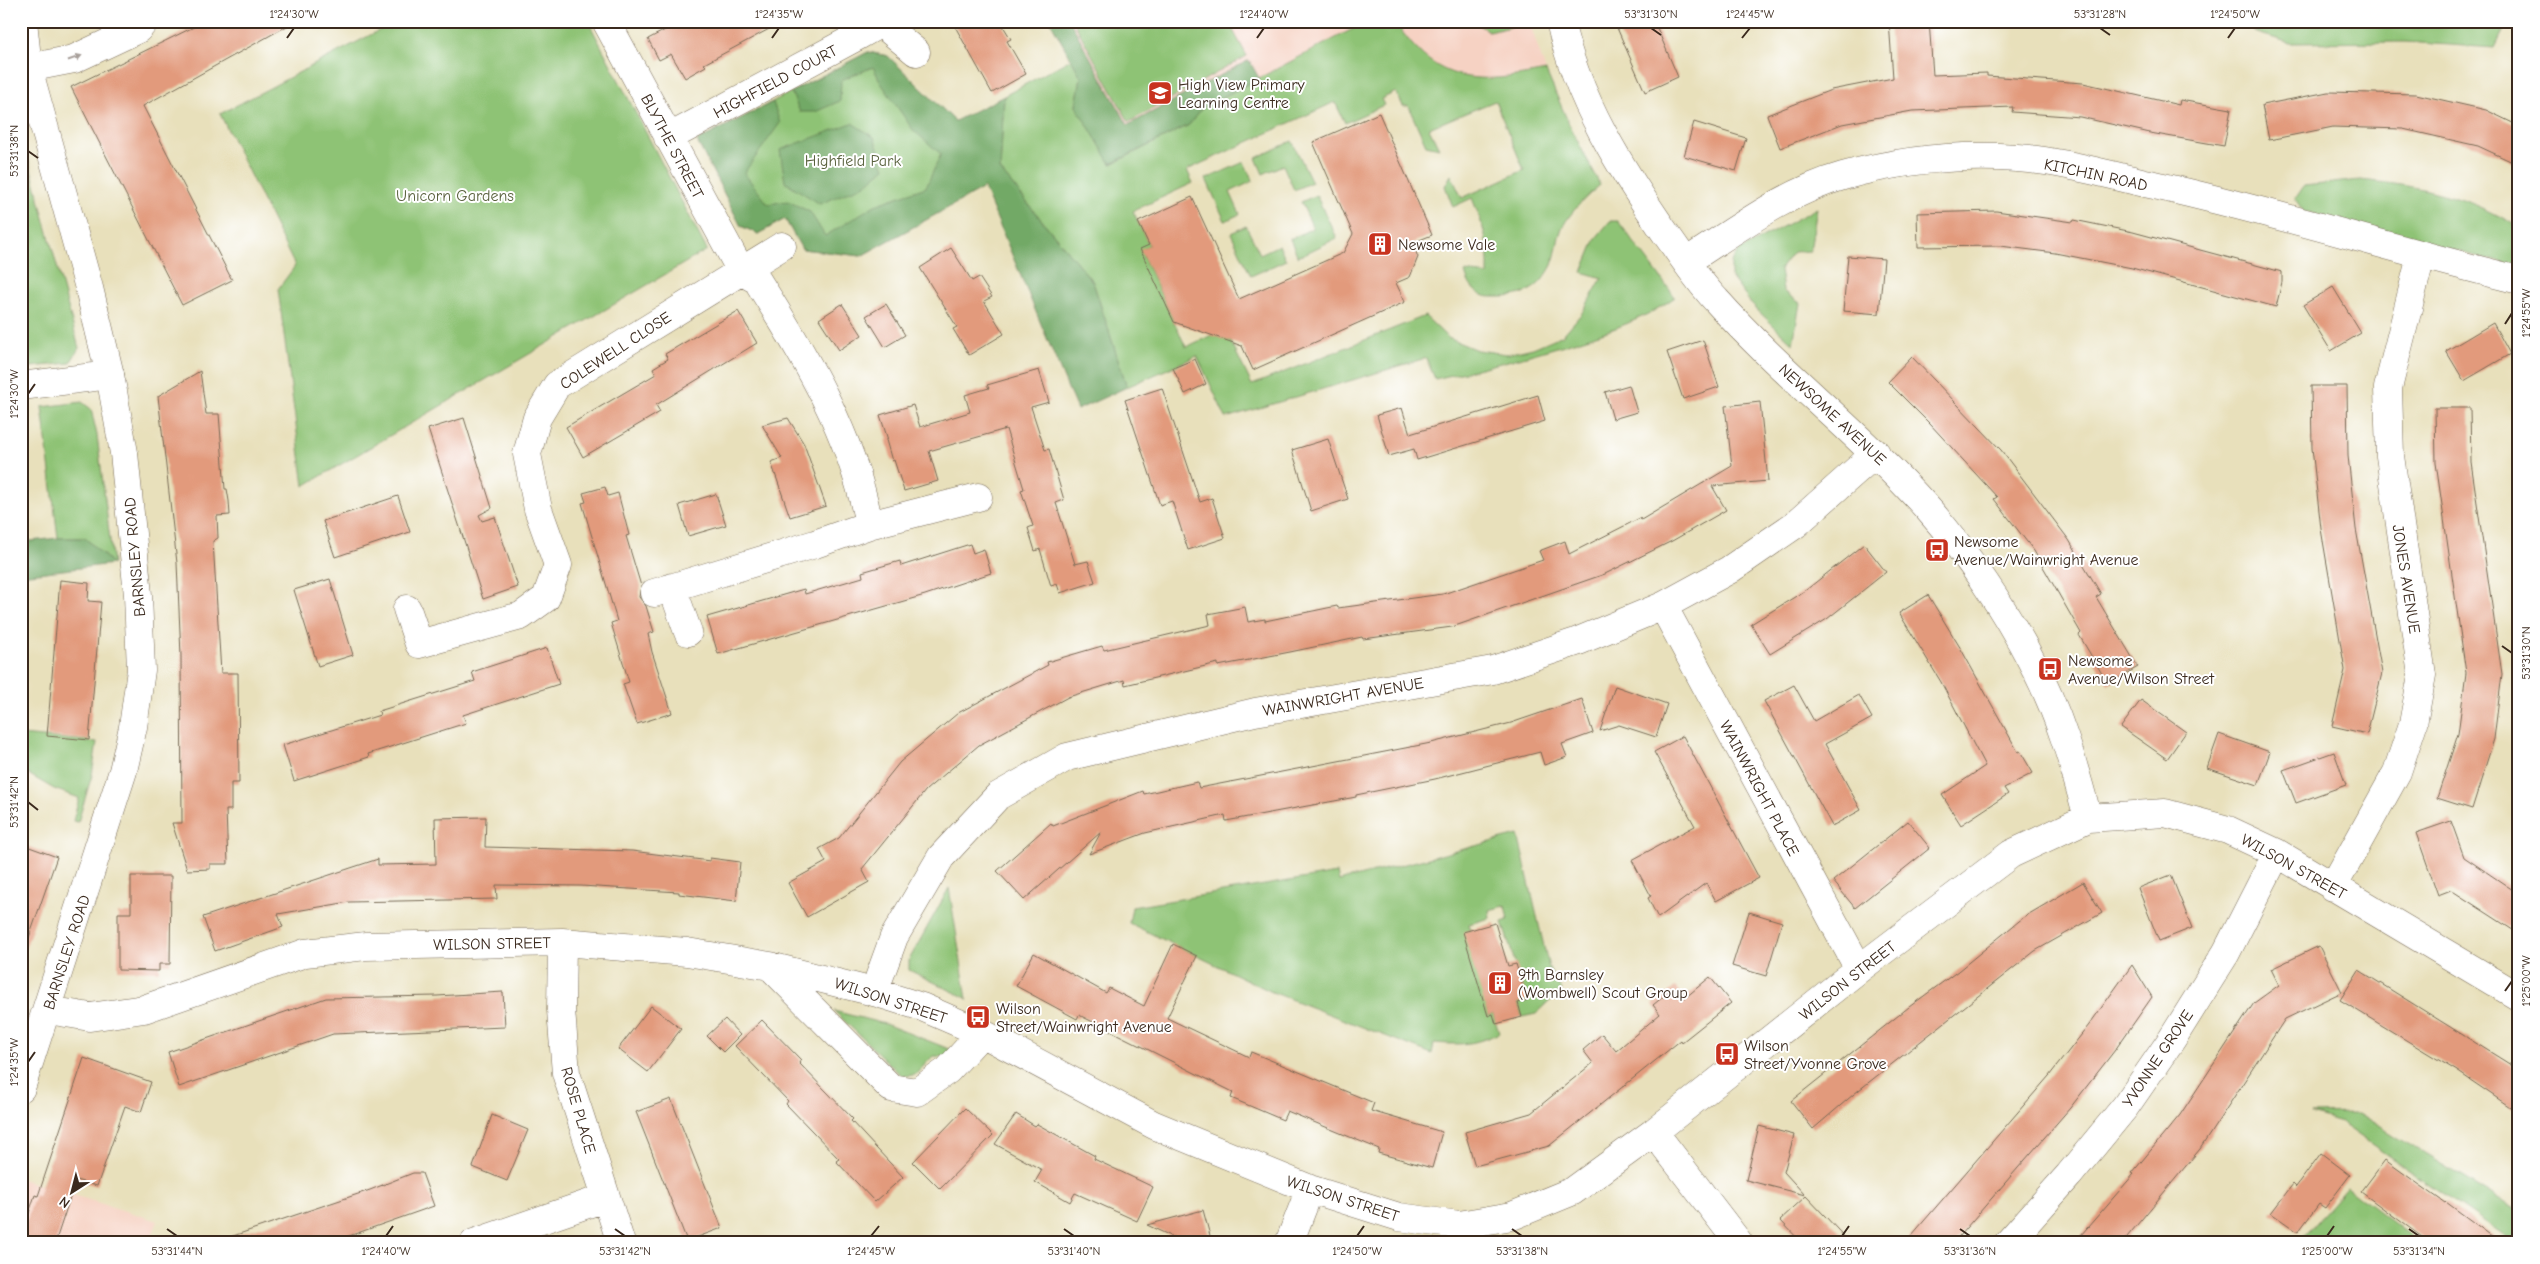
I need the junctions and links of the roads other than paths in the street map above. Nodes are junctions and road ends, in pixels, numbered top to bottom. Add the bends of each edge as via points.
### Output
1 (23, 21) edge
2 (145, 21) edge
3 (606, 21) edge
4 (1560, 21) edge
5 (880, 22) edge
6 (916, 52) dead end
7 (28, 68) junction
8 (668, 138) junction
9 (782, 246) dead end
10 (2421, 256) junction
11 (1686, 262) junction
12 (741, 271) junction
13 (2519, 280) edge
14 (110, 375) junction
15 (21, 386) edge
16 (1876, 453) junction
17 (978, 497) dead end
18 (869, 525) junction
19 (1663, 606) junction
20 (407, 609) dead end
21 (688, 632) dead end
22 (2088, 818) junction
23 (2277, 853) junction
24 (2333, 886) junction
25 (562, 942) junction
26 (770, 966) junction
27 (1859, 970) junction
28 (874, 992) junction
29 (2519, 997) edge
30 (48, 1010) junction
31 (982, 1033) junction
32 (21, 1088) edge
33 (1654, 1132) junction
34 (1310, 1189) junction
35 (605, 1198) junction
36 (474, 1243) edge
37 (622, 1243) edge
38 (1289, 1243) edge
39 (1739, 1243) edge
40 (2008, 1243) edge

1 - 7 street, BARNSLEY ROAD
7 -> 2 street via 74,59 138,28
3 - 8 street, BLYTHE STREET
4 - 11 street, NEWSOME AVENUE via 1566,47 1597,120 1631,183
5 - 6 street, HIGHFIELD COURT
5 - 8 street, HIGHFIELD COURT
7 - 14 street, BARNSLEY ROAD via 90,288
8 - 12 street, BLYTHE STREET
9 - 12 street, COLEWELL CLOSE
10 - 11 street, KITCHIN ROAD via 2238,204 2075,168 2018,158 1958,156 1897,163 1833,180 1770,208
10 - 13 street, KITCHIN ROAD
10 - 24 street, JONES AVENUE via 2388,388 2390,456 2422,675 2413,724 2397,772
11 - 16 street, NEWSOME AVENUE via 1715,299 1780,365
12 - 18 street via 757,280 831,406 865,503
12 - 20 street, COLEWELL CLOSE via 557,385 547,401 537,418 527,454 538,508 558,564 546,598 521,616 419,644
14 - 15 street
14 - 30 street, BARNSLEY ROAD via 124,453 133,533 141,670 123,771
16 - 19 street, WAINWRIGHT AVENUE via 1796,524 1729,570
16 - 22 street, NEWSOME AVENUE via 1930,510 1980,575 2033,662 2072,758
17 - 18 street
18 - 21 street via 663,590
19 - 27 street, WAINWRIGHT PLACE
19 - 28 street, WAINWRIGHT AVENUE via 1576,642 1493,670 1254,712 1067,757 998,796 941,857 894,937
22 - 23 street, WILSON STREET via 2165,813 2228,830
22 - 27 street, WILSON STREET via 2011,854
23 - 24 street, WILSON STREET
23 - 40 street, YVONNE GROVE via 2226,953 2167,1046 2069,1176
24 - 29 street, WILSON STREET
25 - 26 street, WILSON STREET via 687,952
25 - 30 street, WILSON STREET via 366,946 305,953 144,1008 90,1016
25 - 35 street, ROSE PLACE via 566,1073
26 - 28 street, WILSON STREET
26 - 31 street via 891,1088 917,1092 948,1070
27 - 33 street, WILSON STREET
28 - 31 street, WILSON STREET via 922,1007
30 - 32 street, BARNSLEY ROAD
31 - 34 street, WILSON STREET via 1154,1125
33 - 34 street, WILSON STREET via 1573,1191 1512,1216 1459,1225 1399,1217
33 - 39 street
34 - 38 street
35 - 36 street
35 - 37 street, ROSE PLACE

